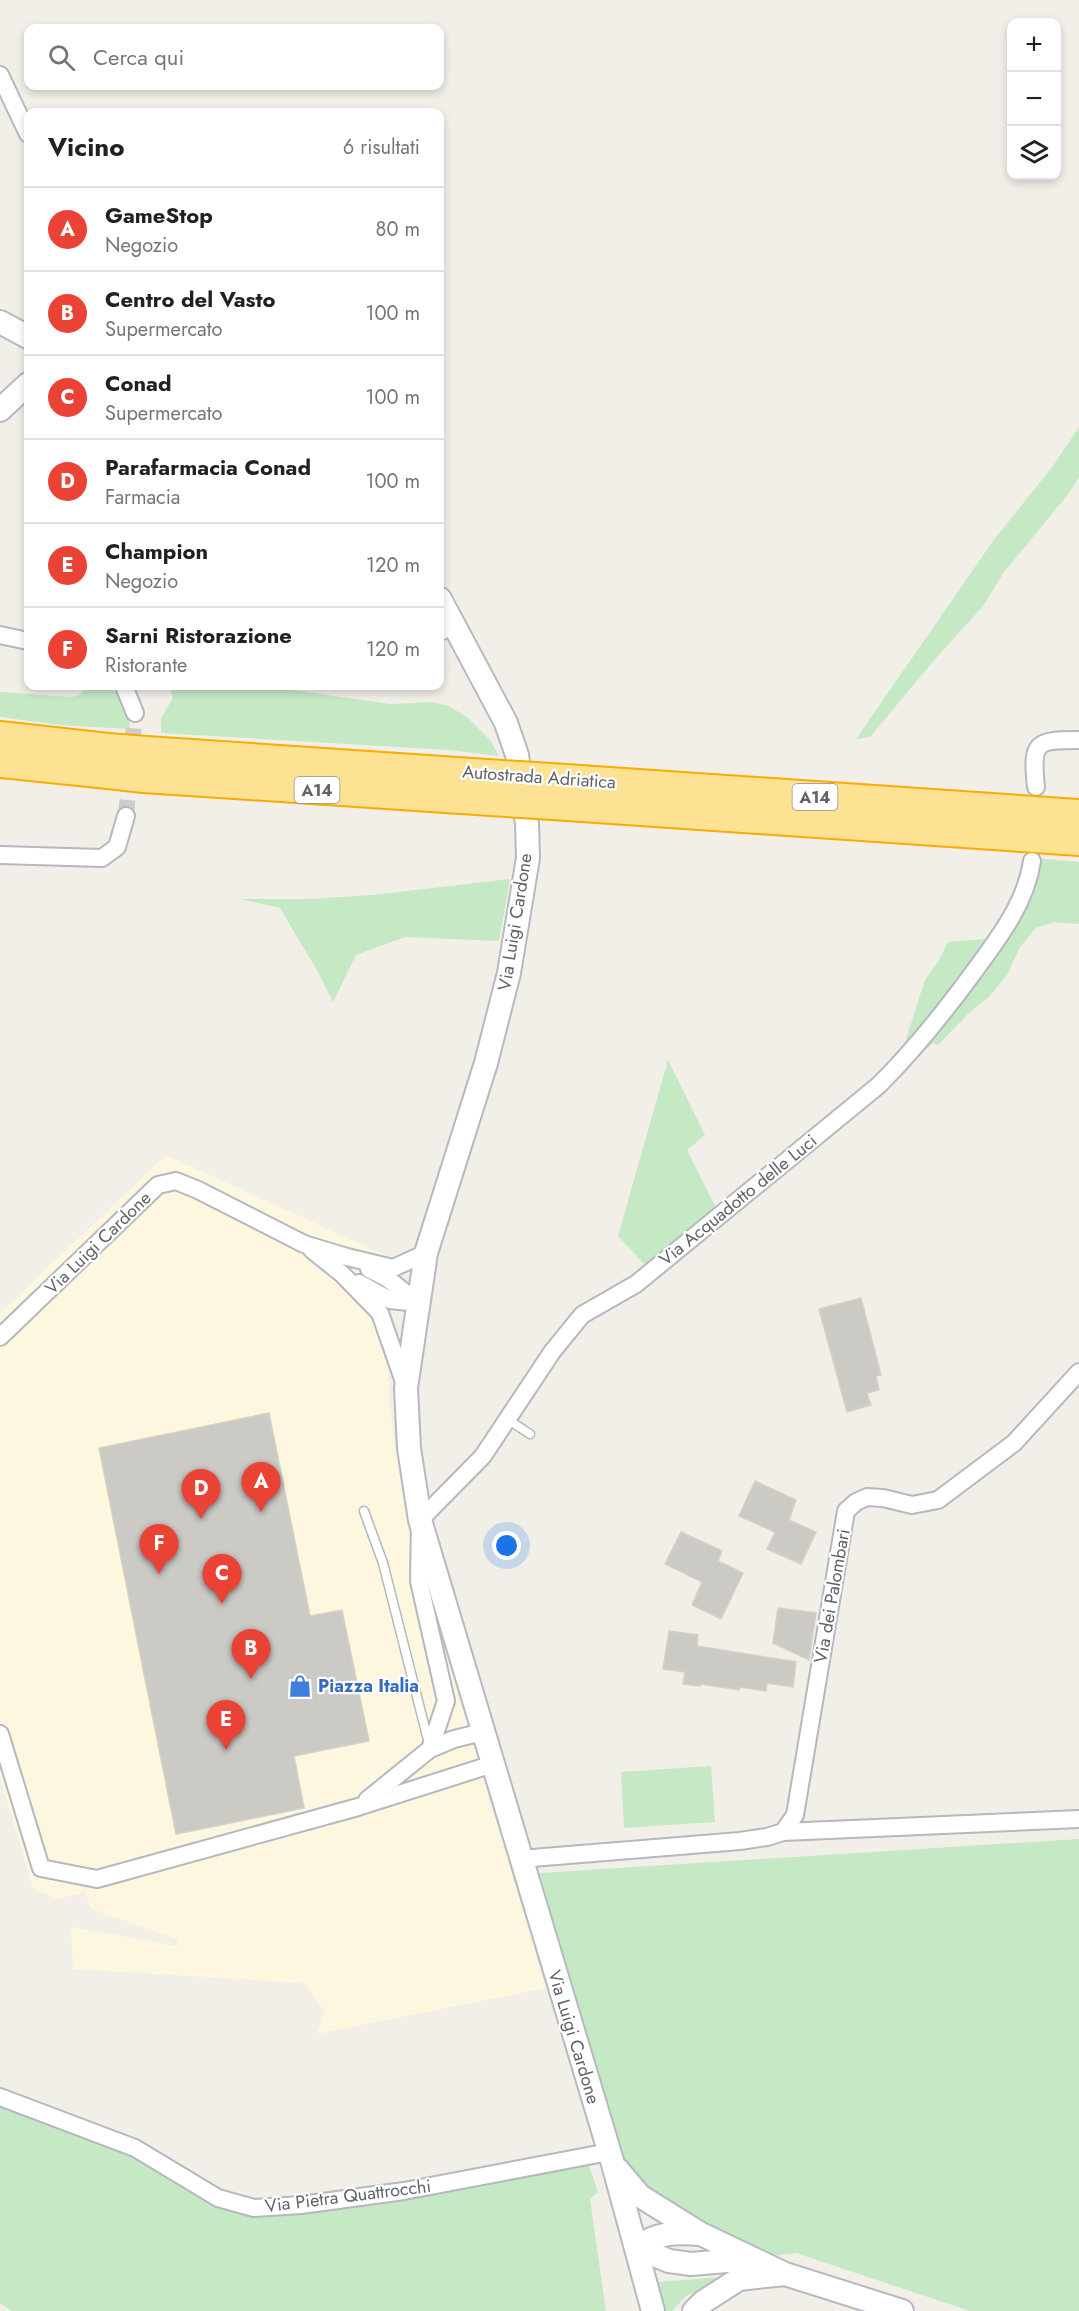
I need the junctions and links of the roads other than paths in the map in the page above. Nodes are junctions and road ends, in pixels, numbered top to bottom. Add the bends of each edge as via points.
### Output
1 (0, 75) edge
2 (24, 126) edge
3 (0, 322) edge
4 (24, 335) edge
5 (24, 388) edge
6 (0, 410) edge
7 (447, 633) edge
8 (0, 635) edge
9 (24, 640) edge
10 (126, 690) edge
11 (135, 713) tunnel mouth
12 (0, 736) edge
13 (1079, 740) edge
14 (108, 761) junction
15 (0, 763) edge
16 (1036, 787) dead end
17 (552, 791) junction
18 (1079, 814) edge
19 (126, 816) tunnel mouth
20 (1079, 841) edge
21 (0, 855) edge
22 (1032, 861) dead end
23 (304, 1244) junction
24 (426, 1253) junction
25 (347, 1257) junction
26 (342, 1274) junction
27 (418, 1303) junction
28 (0, 1337) edge
29 (1079, 1372) edge
30 (406, 1388) junction
31 (1063, 1391) junction
32 (1079, 1398) edge
33 (507, 1419) junction
34 (530, 1434) dead end
35 (364, 1511) dead end
36 (420, 1520) junction
37 (483, 1732) junction
38 (0, 1734) edge
39 (430, 1749) junction
40 (494, 1764) junction
41 (358, 1807) junction
42 (1079, 1819) edge
43 (783, 1832) junction
44 (520, 1859) junction
45 (0, 2097) edge
46 (611, 2158) junction
47 (701, 2234) junction
48 (636, 2247) junction
49 (753, 2258) junction
50 (785, 2274) junction
51 (654, 2311) edge
52 (694, 2311) edge
53 (902, 2311) edge

1 - 2 street
3 - 4 main road
5 - 6 main road
7 - 24 main road, Via Luigi Cardone via 506,723 518,755 528,858 506,984 486,1063
8 - 9 street
10 - 11 street
12 - 14 highway, Autostrada Adriatica / A14
13 - 16 street via 1042,742 1034,766
14 - 15 highway, Autostrada Adriatica / A14
14 - 17 highway, Autostrada Adriatica / A14, bridge
17 - 18 highway, Autostrada Adriatica / A14
17 - 20 highway, Autostrada Adriatica / A14
19 - 21 street via 117,847 102,858
22 - 33 street, Via Acquadotto delle Luci via 1030,876 1006,927 912,1052 879,1085 636,1284 582,1315
23 - 25 street, Via Luigi Cardone
23 - 26 street, Via Luigi Cardone
23 - 28 street, Via Luigi Cardone via 176,1181 158,1185
24 - 25 street, Via Luigi Cardone via 393,1268
24 - 27 main road, Via Luigi Cardone
25 - 27 street, Via Luigi Cardone via 387,1278
26 - 27 street, Via Luigi Cardone via 390,1300
26 - 30 street, Via Luigi Cardone via 380,1313
27 - 30 main road, Via Luigi Cardone
29 - 31 street, Via dei Palombari
30 - 36 main road, Via Luigi Cardone via 409,1448
31 - 32 street
31 - 43 street, Via dei Palombari via 1014,1443 938,1500 912,1505 867,1497 846,1511 795,1815
33 - 34 lane
33 - 36 street, Via Acquadotto delle Luci via 483,1456
35 - 39 lane via 383,1563
36 - 37 main road, Via Luigi Cardone
36 - 39 street, Via Luigi Cardone via 419,1581 446,1701
37 - 39 street
37 - 40 main road, Via Luigi Cardone
38 - 41 street via 41,1868 97,1879
39 - 41 street
40 - 41 street
40 - 44 main road, Via Luigi Cardone
42 - 43 street
43 - 44 street via 740,1841
44 - 46 main road, Via Luigi Cardone
45 - 46 street, Via Pietra Quattrocchi via 135,2148 218,2198 254,2208 404,2191
46 - 47 main road via 640,2196
46 - 48 main road, Via Luigi Cardone
47 - 48 main road via 680,2232 652,2237
47 - 49 main road
48 - 49 main road via 691,2264
48 - 51 main road, Via Luigi Cardone
49 - 50 main road
50 - 52 main road via 739,2279
50 - 53 main road

